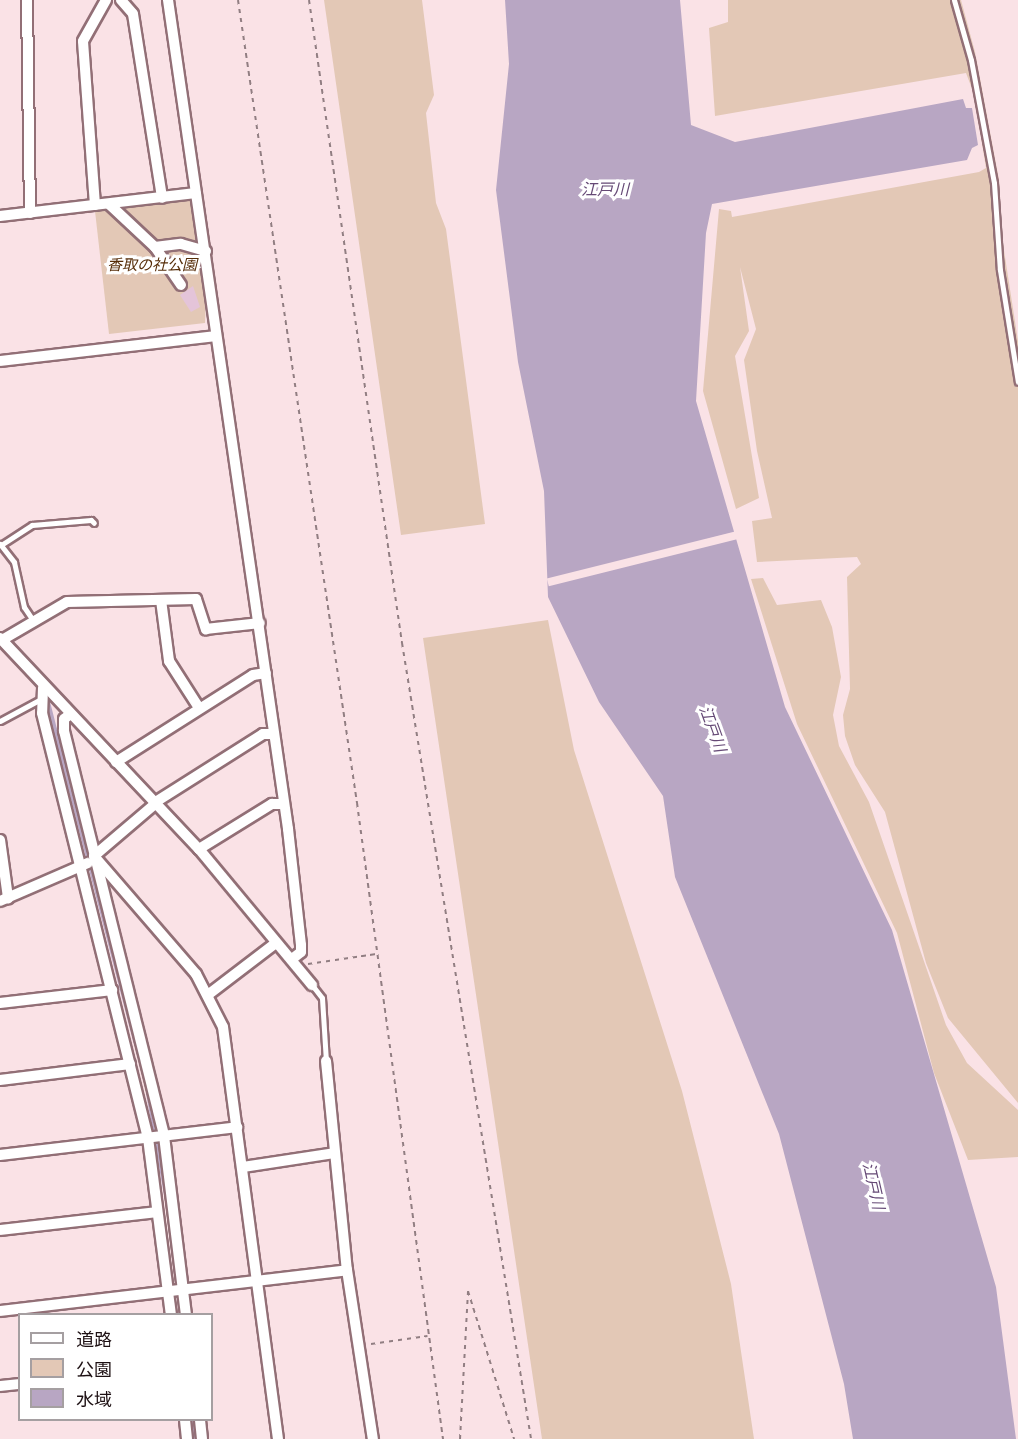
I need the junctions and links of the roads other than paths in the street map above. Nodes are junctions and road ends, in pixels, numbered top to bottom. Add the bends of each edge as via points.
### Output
1 (27, 0) edge
2 (106, 0) edge
3 (120, 0) edge
4 (168, 0) edge
5 (954, 0) edge
6 (196, 193) junction
7 (162, 198) junction
8 (109, 204) junction
9 (96, 206) junction
10 (30, 213) junction
11 (0, 216) edge
12 (155, 247) junction
13 (206, 251) junction
14 (181, 285) dead end
15 (216, 336) junction
16 (0, 361) edge
17 (1018, 382) edge
18 (94, 523) dead end
19 (0, 545) edge
20 (161, 600) junction
21 (34, 622) junction
22 (260, 623) junction
23 (1, 639) edge
24 (266, 673) junction
25 (44, 688) junction
26 (41, 699) junction
27 (200, 708) junction
28 (69, 715) junction
29 (0, 721) edge
30 (272, 734) junction
31 (116, 762) junction
32 (155, 803) junction
33 (283, 804) junction
34 (0, 840) edge
35 (199, 849) junction
36 (94, 858) junction
37 (81, 865) junction
38 (4, 899) edge
39 (276, 943) junction
40 (292, 959) junction
41 (312, 985) joint
42 (112, 990) junction
43 (209, 994) junction
44 (0, 1003) edge
45 (326, 1061) joint
46 (130, 1064) junction
47 (0, 1080) edge
48 (237, 1127) junction
49 (164, 1136) junction
50 (148, 1138) junction
51 (334, 1153) junction
52 (0, 1155) edge
53 (243, 1167) junction
54 (157, 1212) junction
55 (0, 1230) edge
56 (347, 1270) junction
57 (258, 1281) junction
58 (183, 1289) junction
59 (167, 1291) junction
60 (0, 1311) edge
61 (171, 1313) edge
62 (186, 1313) edge
63 (18, 1384) edge
64 (0, 1386) edge
65 (185, 1421) edge
66 (200, 1421) edge
67 (187, 1439) edge
68 (202, 1439) edge
69 (278, 1439) edge
70 (373, 1439) edge

1 - 10 street
2 - 9 street via 83,41
3 - 7 street via 134,14
4 - 6 street
5 - 17 lane via 971,60 992,171 999,270
6 - 7 street
6 - 13 street
7 - 8 street
8 - 9 street
8 - 12 street
9 - 10 street
10 - 11 street
12 - 13 street via 181,244
12 - 14 street
13 - 15 street
15 - 16 street
15 - 22 street
18 - 19 lane via 32,525
19 - 21 lane via 14,562 24,608
20 - 21 street via 67,602
20 - 22 street via 196,599 206,629 213,631
20 - 27 street via 169,661
21 - 23 street
22 - 24 street
23 - 25 street
24 - 27 street via 253,675
24 - 30 street
25 - 26 street
25 - 28 street
26 - 29 lane
26 - 37 street
27 - 31 street
28 - 31 street
28 - 36 street via 64,719 64,732
30 - 32 street via 263,734
30 - 33 street
31 - 32 street
32 - 35 street
32 - 36 street
33 - 35 street via 272,804
33 - 40 street via 301,945 301,952
34 - 38 street
35 - 39 street
36 - 37 street
36 - 43 street via 167,939
36 - 49 street
37 - 38 street
37 - 42 street
39 - 40 street
39 - 43 street
40 - 41 street
41 - 45 lane via 322,998
42 - 44 street
42 - 46 street
43 - 48 street via 228,1045
45 - 51 street
46 - 47 street
46 - 50 street
48 - 49 street
48 - 53 street
49 - 50 street
49 - 58 street
50 - 52 street
50 - 54 street
51 - 53 street
51 - 56 street
53 - 57 street
54 - 55 street
54 - 59 street
56 - 57 street
56 - 70 street
57 - 58 street
57 - 69 street
58 - 59 street
58 - 62 street
59 - 60 street
59 - 61 street
63 - 64 street
65 - 67 street
66 - 68 street

